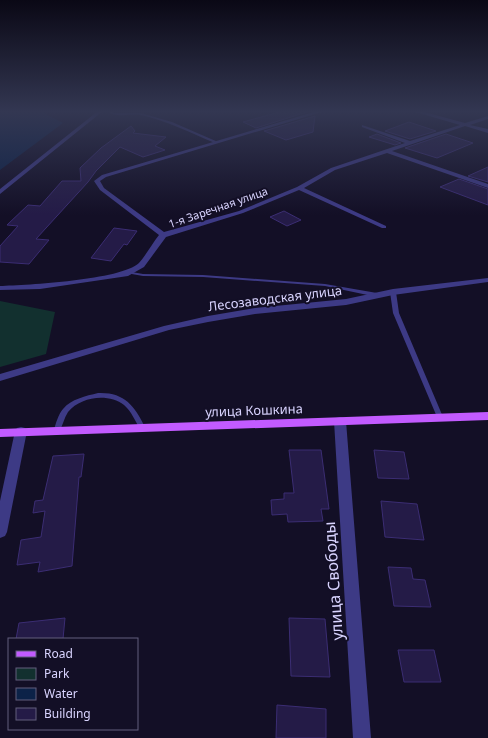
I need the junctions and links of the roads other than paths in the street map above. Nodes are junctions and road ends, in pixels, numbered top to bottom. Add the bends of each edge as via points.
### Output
1 (58, 145) edge
2 (205, 145) edge
3 (403, 145) edge
4 (387, 151) junction
5 (488, 186) edge
6 (299, 188) junction
7 (0, 192) edge
8 (384, 227) dead end
9 (163, 236) junction
10 (128, 272) junction
11 (488, 280) edge
12 (0, 288) edge
13 (393, 292) junction
14 (377, 295) junction
15 (0, 378) edge
16 (488, 416) edge
17 (440, 417) junction
18 (340, 421) junction
19 (142, 427) junction
20 (57, 430) junction
21 (21, 431) junction
22 (0, 432) edge
23 (0, 532) edge
24 (362, 738) edge

1 - 7 street
2 - 9 street via 104,176 96,181 102,189
3 - 4 street, 1-я Заречная улица
4 - 5 street
4 - 6 street, 1-я Заречная улица via 333,169
6 - 8 street
6 - 9 street, 1-я Заречная улица via 241,212
9 - 10 street via 141,265
10 - 12 street via 40,287
10 - 14 lane via 143,275 203,276 325,285
11 - 13 street, Лесозаводская улица
13 - 14 street, Лесозаводская улица
13 - 17 lane via 396,313
14 - 15 street, Лесозаводская улица via 346,302 255,311 167,328
16 - 17 main road, улица Кошкина
17 - 18 main road, улица Кошкина
18 - 19 main road, улица Кошкина
18 - 24 street, улица Свободы
19 - 20 main road, улица Кошкина
19 - 20 lane via 128,404 116,396 100,395 81,400 67,409
20 - 21 main road, улица Кошкина
21 - 22 main road, улица Кошкина
21 - 23 street

